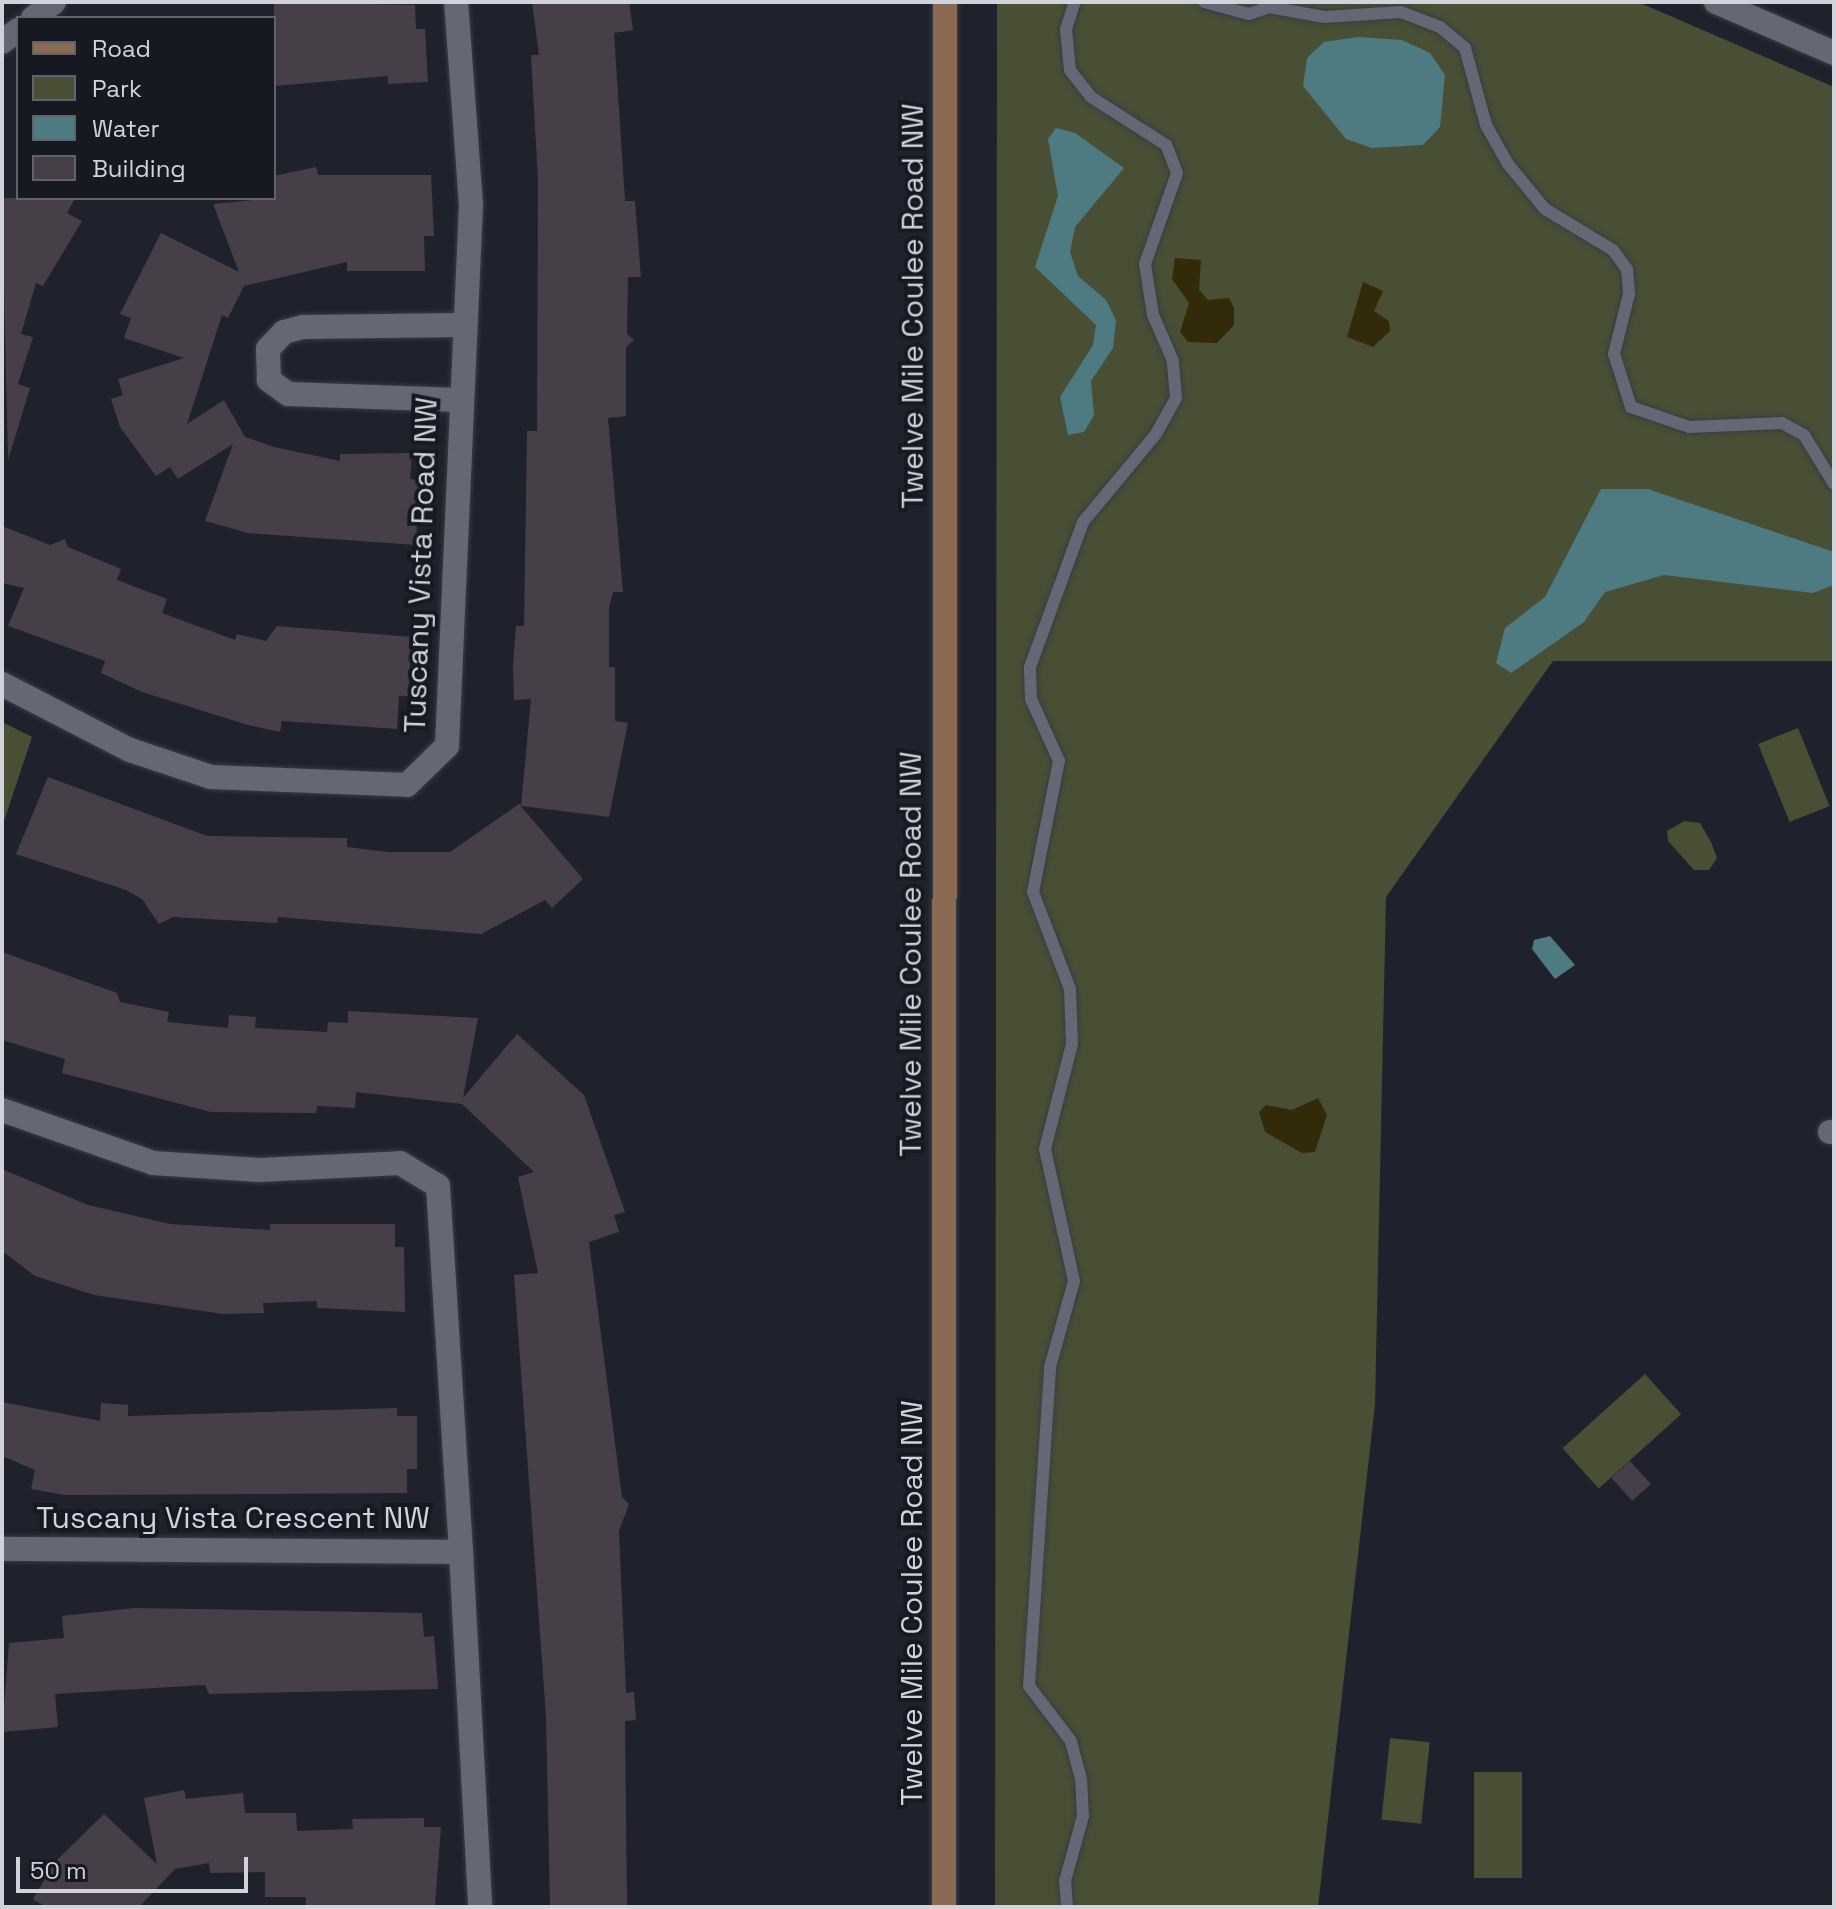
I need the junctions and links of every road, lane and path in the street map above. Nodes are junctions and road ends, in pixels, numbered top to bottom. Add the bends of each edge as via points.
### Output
1 (54, 2) edge
2 (456, 2) edge
3 (945, 2) edge
4 (1075, 2) edge
5 (1204, 2) edge
6 (1716, 2) edge
7 (36, 16) edge
8 (1834, 53) edge
9 (463, 325) junction
10 (459, 400) junction
11 (1834, 484) edge
12 (2, 684) edge
13 (2, 1110) edge
14 (2, 1549) edge
15 (461, 1552) junction
16 (480, 1907) edge
17 (944, 1907) edge
18 (1067, 1907) edge

1 - 7 street
2 - 9 street, Tuscany Vista Road NW via 471,205
3 - 17 street, Twelve Mile Coulee Road NW
4 - 18 lane via 1066,29 1070,70 1091,97 1166,145 1177,173 1145,264 1153,315 1173,361 1176,398 1156,434 1083,522 1030,667 1031,699 1059,761 1033,892 1070,989 1072,1044 1045,1149 1074,1281 1050,1367 1029,1686 1071,1741 1081,1779 1083,1816 1065,1881
5 - 11 lane via 1249,14 1269,7 1324,17 1401,12 1440,27 1465,48 1486,125 1508,164 1545,209 1613,250 1627,269 1629,294 1614,354 1631,407 1689,427 1782,423 1804,435
6 - 8 street
9 - 10 street, Tuscany Vista Road NW
9 - 10 street via 303,327 268,349 269,380 288,394
10 - 12 street, Tuscany Vista Road NW via 447,746 407,785 211,777 130,750
13 - 15 street, Tuscany Vista Crescent NW via 153,1163 259,1170 400,1163 438,1186
14 - 15 street, Tuscany Vista Crescent NW
15 - 16 street

